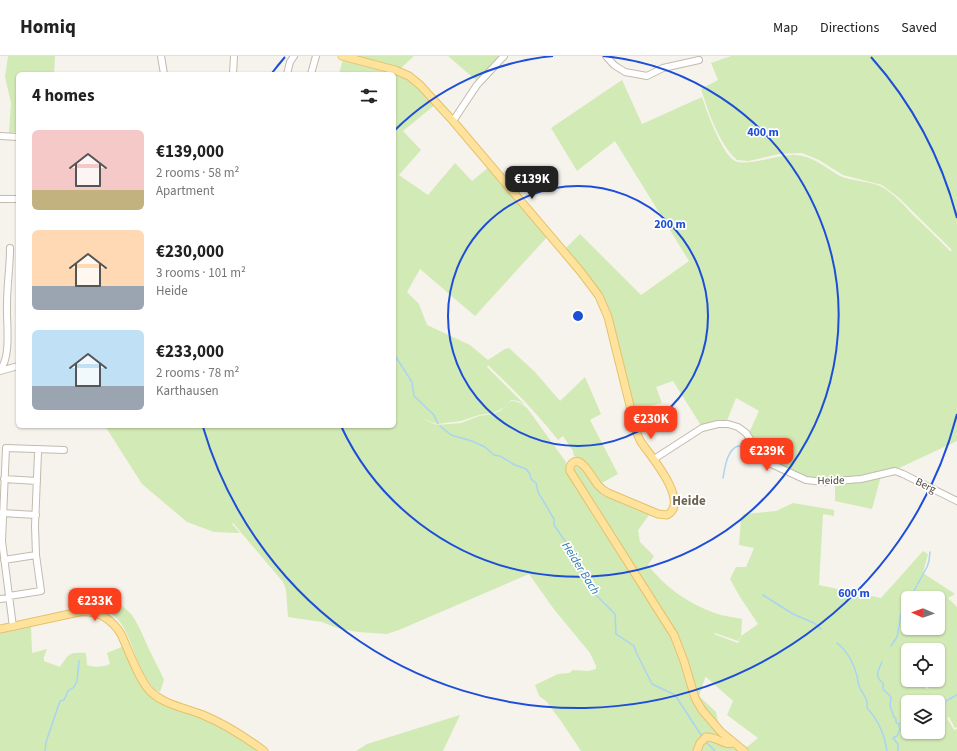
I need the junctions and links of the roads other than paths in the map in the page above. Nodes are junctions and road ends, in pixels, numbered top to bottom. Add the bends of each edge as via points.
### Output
1 (161, 56) edge
2 (234, 56) edge
3 (294, 56) edge
4 (316, 56) edge
5 (342, 56) edge
6 (504, 56) edge
7 (607, 56) edge
8 (699, 60) dead end
9 (164, 72) edge
10 (233, 72) edge
11 (288, 72) edge
12 (312, 72) edge
13 (453, 121) junction
14 (0, 136) edge
15 (16, 137) edge
16 (0, 199) edge
17 (16, 199) edge
18 (10, 248) dead end
19 (16, 366) edge
20 (0, 370) edge
21 (64, 450) dead end
22 (38, 453) dead end
23 (654, 459) junction
24 (895, 471) joint
25 (4, 480) junction
26 (37, 481) junction
27 (957, 500) edge
28 (2, 513) junction
29 (36, 515) junction
30 (36, 555) junction
31 (4, 560) junction
32 (9, 597) junction
33 (0, 599) edge
34 (13, 627) junction
35 (0, 629) edge
36 (733, 743) junction
37 (264, 751) edge
38 (697, 751) edge
39 (744, 751) edge

1 - 9 street
2 - 10 street
3 - 11 street
4 - 12 street
5 - 13 main road via 408,76 424,89
6 - 13 street via 478,85
7 - 8 street via 614,65 625,72 647,76 663,68
13 - 23 main road via 596,291 610,322 636,430
14 - 15 street
16 - 17 street
18 - 20 street via 7,344 4,366
19 - 20 street
21 - 25 street via 6,448
22 - 26 street
23 - 24 street, Heide via 702,428 728,424 746,433 768,462 806,480 824,482 861,479
23 - 36 main road via 666,478 674,501 671,513 665,515 614,496 601,488 581,463 571,464 570,470 674,635 697,702 714,725
24 - 27 street, Berg
25 - 26 street
25 - 28 street
26 - 29 street
28 - 29 street
28 - 31 street
29 - 30 street
30 - 31 street
30 - 32 street via 41,591
31 - 32 street
32 - 33 street
32 - 34 street
34 - 35 main road
34 - 37 main road via 79,612 98,613 117,628 149,690 156,696 226,726
36 - 38 main road via 727,744 711,737 703,739
36 - 39 main road

